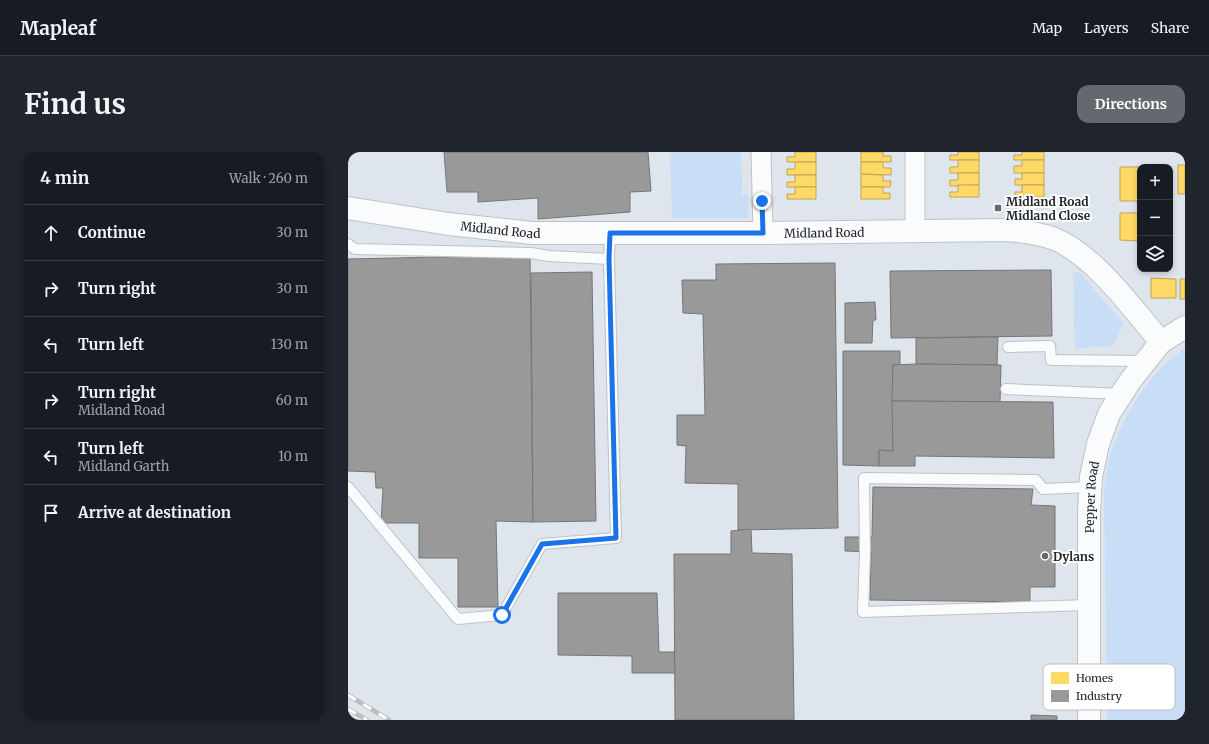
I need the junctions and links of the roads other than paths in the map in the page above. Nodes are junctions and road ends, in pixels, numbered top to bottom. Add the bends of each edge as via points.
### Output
1 (761, 152) edge
2 (915, 152) edge
3 (348, 208) edge
4 (915, 231) junction
5 (610, 233) junction
6 (763, 233) junction
7 (348, 244) edge
8 (609, 259) junction
9 (1185, 327) edge
10 (1161, 342) junction
11 (1008, 347) dead end
12 (1146, 360) junction
13 (1006, 389) dead end
14 (1122, 394) junction
15 (1090, 487) junction
16 (348, 488) edge
17 (1089, 605) junction
18 (1089, 664) edge

1 - 6 street
2 - 4 street
3 - 5 street, Midland Road via 449,224 532,233
4 - 6 street, Midland Road
4 - 10 street, Midland Road via 1004,230 1032,233 1054,239 1080,253 1118,290
5 - 6 street, Midland Road
5 - 8 lane
7 - 8 lane via 355,249 483,251
8 - 16 lane via 616,538 542,544 502,615 458,619
9 - 10 street, Pepper Road
10 - 12 street, Pepper Road
11 - 12 lane via 1050,346 1051,360
12 - 14 street, Pepper Road
13 - 14 lane
14 - 15 street, Pepper Road via 1109,414 1098,444
15 - 17 street, Pepper Road
15 - 17 lane via 1043,489 1036,480 864,478 863,612
17 - 18 street, Pepper Road

